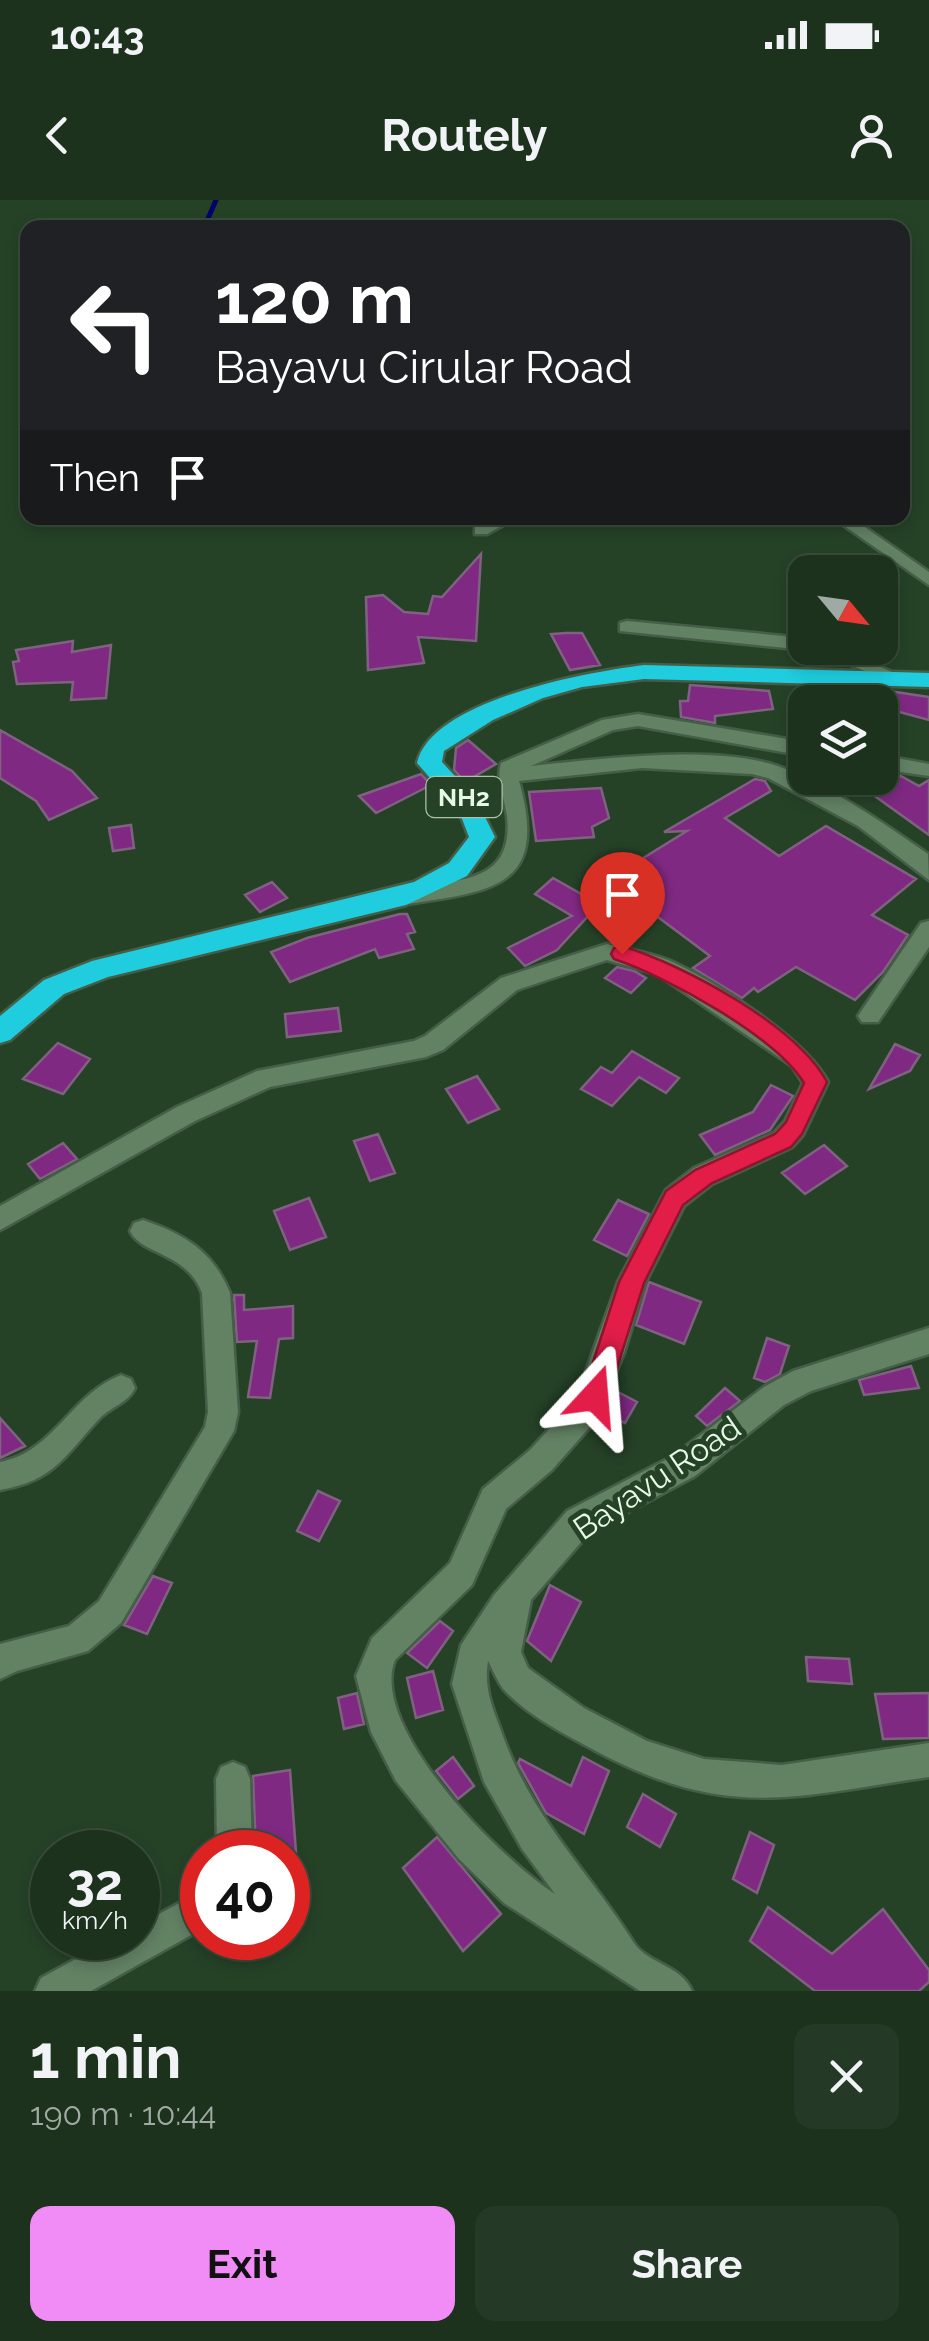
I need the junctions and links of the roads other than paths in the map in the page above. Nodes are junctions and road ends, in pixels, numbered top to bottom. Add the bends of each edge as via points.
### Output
1 (492, 525) edge
2 (852, 525) edge
3 (481, 530) dead end
4 (929, 580) edge
5 (627, 627) dead end
6 (788, 642) edge
7 (865, 665) edge
8 (894, 677) junction
9 (929, 680) edge
10 (788, 745) edge
11 (898, 765) edge
12 (928, 770) edge
13 (506, 776) junction
14 (929, 872) edge
15 (397, 898) junction
16 (929, 929) edge
17 (870, 1016) dead end
18 (0, 1032) edge
19 (0, 1220) edge
20 (143, 1232) dead end
21 (929, 1340) edge
22 (121, 1388) dead end
23 (0, 1476) edge
24 (518, 1591) junction
25 (0, 1663) edge
26 (929, 1760) edge
27 (233, 1779) dead end
28 (234, 1830) edge
29 (180, 1920) edge
30 (627, 1959) junction
31 (54, 1991) edge
32 (673, 1991) edge

1 - 3 street
2 - 4 street
5 - 6 street
7 - 8 street
8 - 9 highway, NH2
8 - 15 highway, NH2 via 644,672 534,692 432,748 429,763 466,799 482,837 465,866
10 - 13 street via 622,722 510,766
11 - 12 street
13 - 14 street via 642,761 752,767 866,820 920,858
13 - 15 street via 520,827 515,860 493,877 460,888
15 - 18 highway, NH2 via 102,968 54,987
16 - 17 street
19 - 30 street via 242,1088 417,1050 509,984 607,952 678,976 786,1046 812,1072 812,1094 783,1140 703,1176 675,1198 632,1282 586,1410 494,1499 460,1574 383,1649 372,1676 382,1718 408,1769 471,1846 517,1890
20 - 25 street via 190,1253 212,1279 219,1431 110,1612 77,1640
21 - 24 street, Bayavu Road via 802,1380 774,1396 684,1466 578,1522
22 - 23 street via 90,1404 55,1453
24 - 26 street via 503,1651 508,1668 545,1703 646,1758 704,1777 762,1784
24 - 30 street, Bayavu Road via 472,1656 468,1684 500,1782
27 - 28 street
29 - 31 street
30 - 32 street

